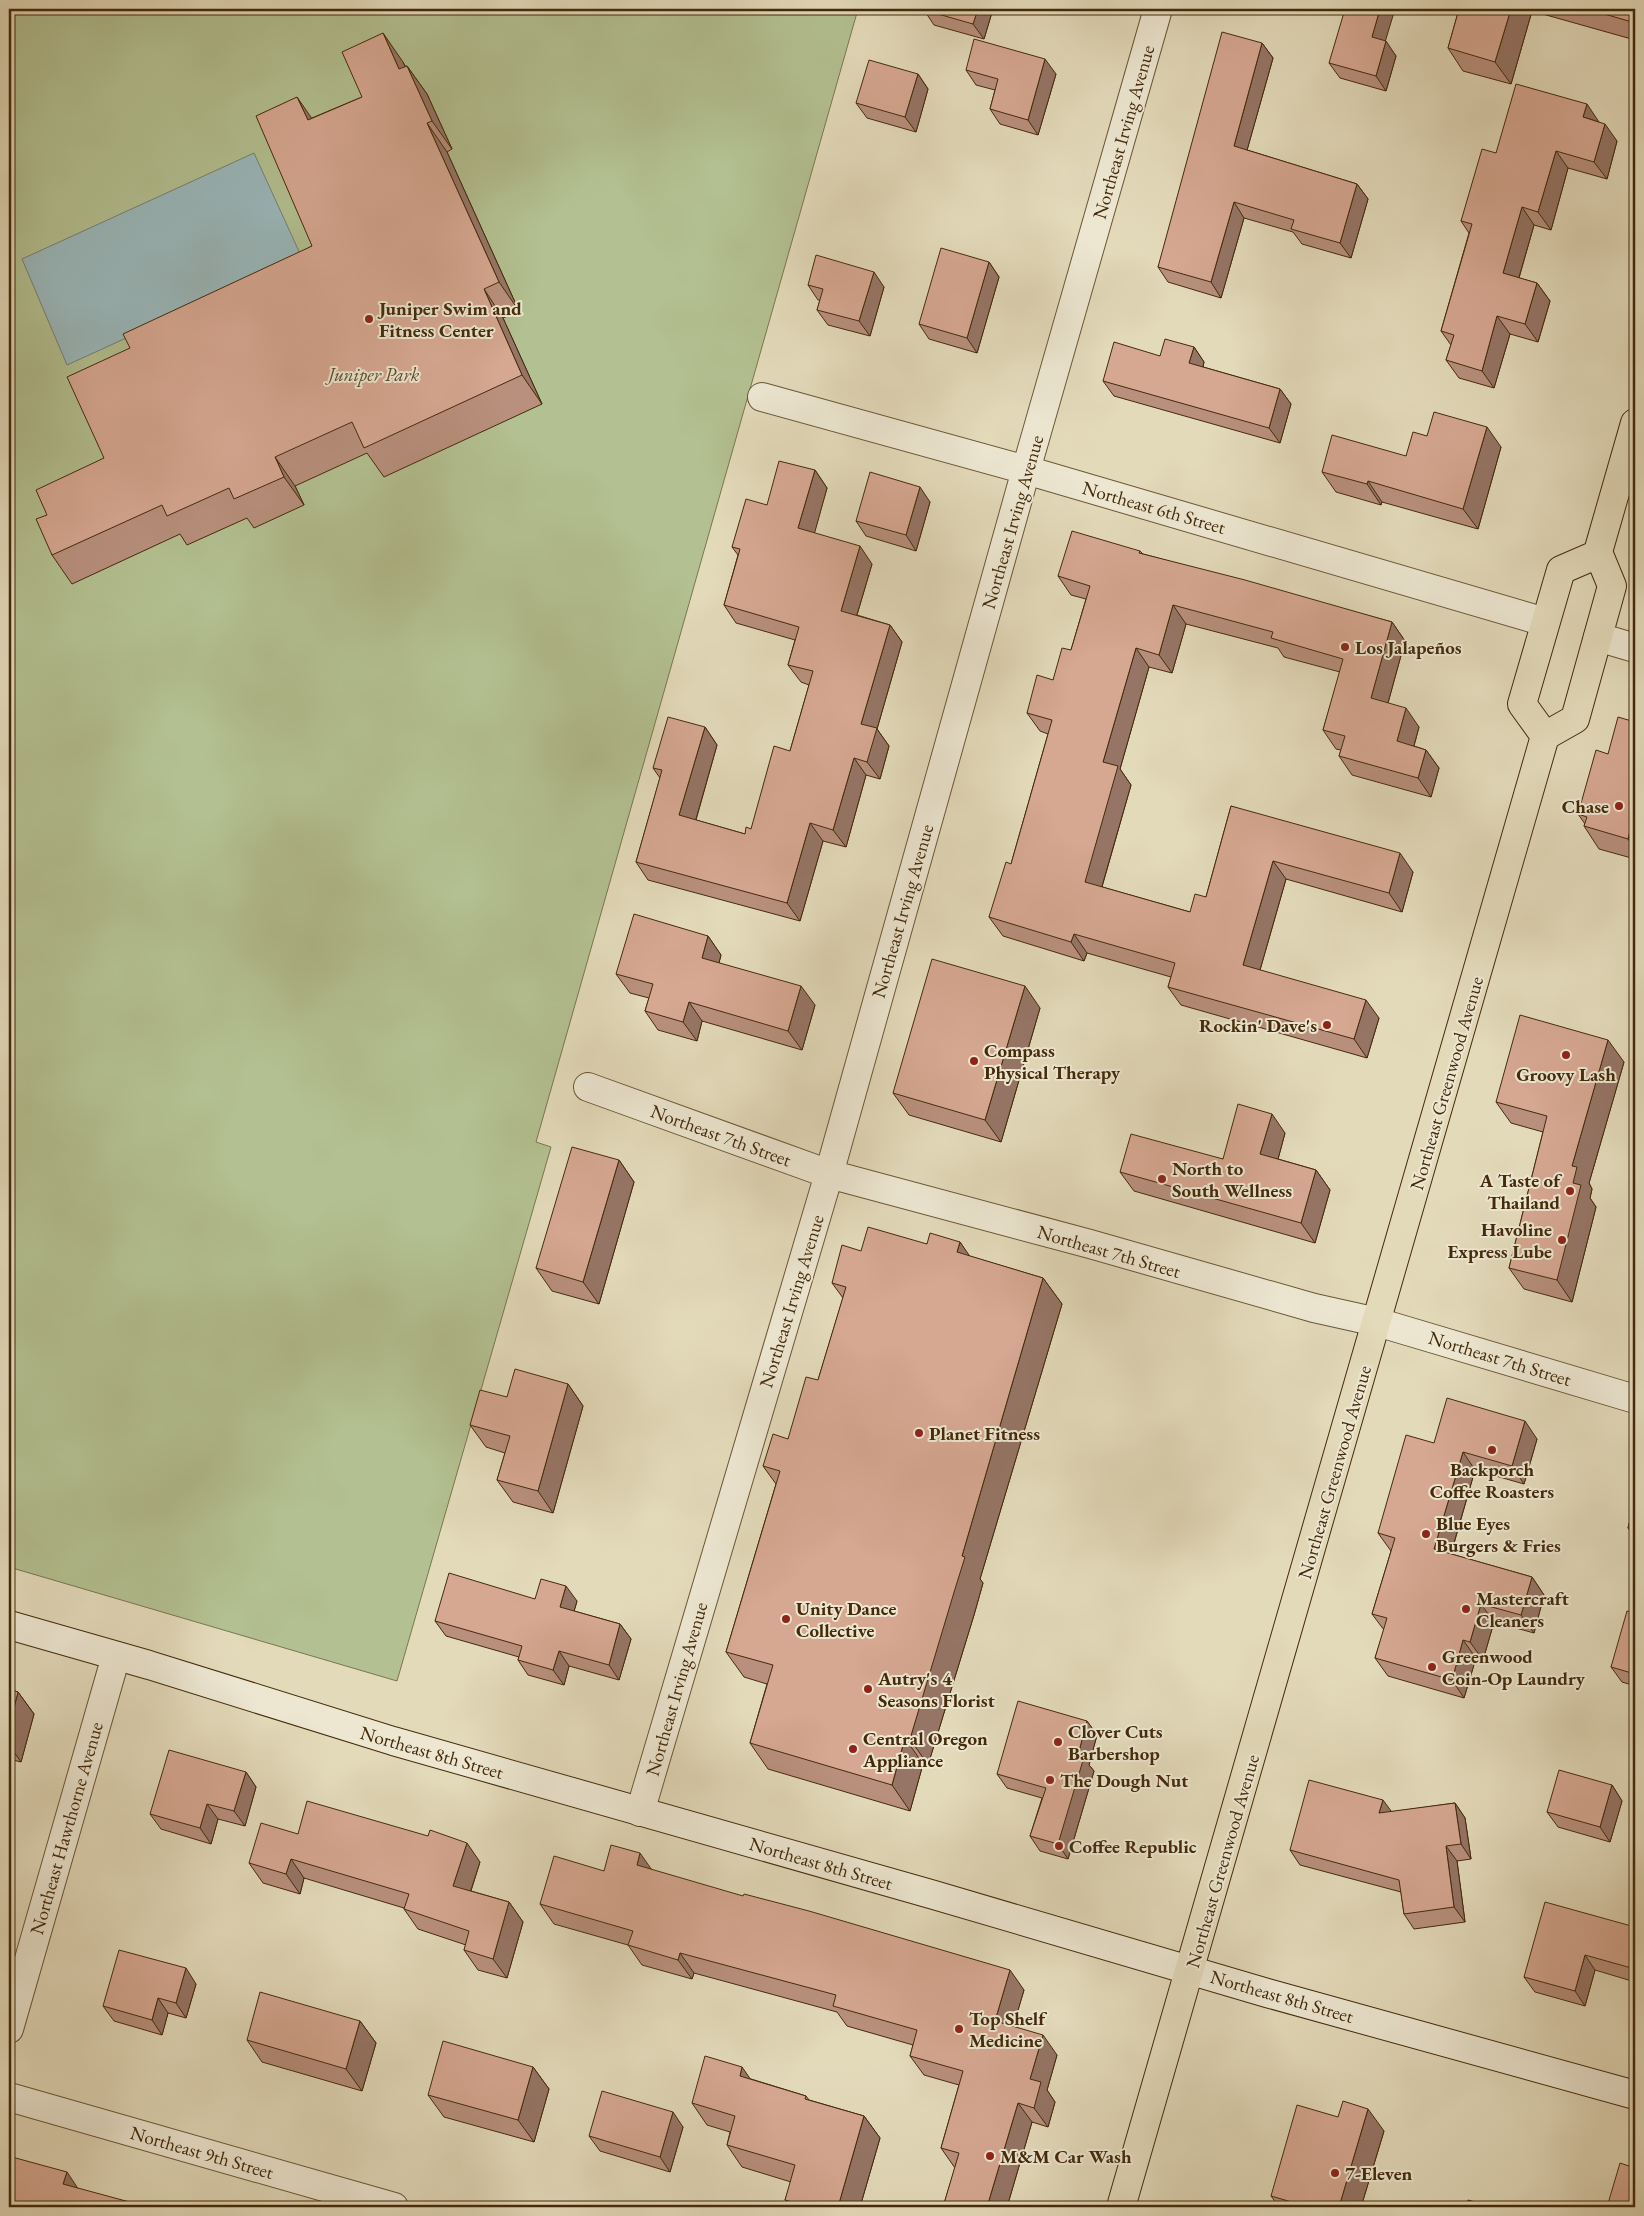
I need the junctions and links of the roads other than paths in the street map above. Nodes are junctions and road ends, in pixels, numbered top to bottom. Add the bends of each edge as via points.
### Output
1 (1158, 9) edge
2 (762, 397) dead end
3 (1635, 423) edge
4 (1026, 470) junction
5 (1598, 554) junction
6 (1546, 622) junction
7 (1598, 637) junction
8 (1635, 648) edge
9 (1546, 736) junction
10 (588, 1087) dead end
11 (829, 1174) junction
12 (1377, 1322) junction
13 (1635, 1399) edge
14 (9, 1625) edge
15 (116, 1656) junction
16 (640, 1812) junction
17 (1190, 1970) junction
18 (9, 2029) edge
19 (1635, 2095) edge
20 (9, 2097) edge
21 (394, 2207) edge
22 (1121, 2207) edge

1 - 4 street, Northeast Irving Avenue
2 - 4 street, Northeast 6th Street
3 - 5 main road
4 - 6 street, Northeast 6th Street
4 - 11 street, Northeast Irving Avenue
5 - 6 main road via 1560,570
5 - 7 main road via 1612,586
6 - 9 main road via 1522,704
7 - 8 street
7 - 9 main road via 1575,719
9 - 12 main road, Northeast Greenwood Avenue
10 - 11 street, Northeast 7th Street
11 - 12 street, Northeast 7th Street via 1277,1298
11 - 16 street, Northeast Irving Avenue
12 - 13 street, Northeast 7th Street
12 - 17 main road, Northeast Greenwood Avenue
14 - 15 street, Northeast 8th Street
15 - 16 street, Northeast 8th Street
15 - 18 street, Northeast Hawthorne Avenue
16 - 17 street, Northeast 8th Street
17 - 19 street, Northeast 8th Street
17 - 22 main road, Northeast Greenwood Avenue
20 - 21 street, Northeast 9th Street

